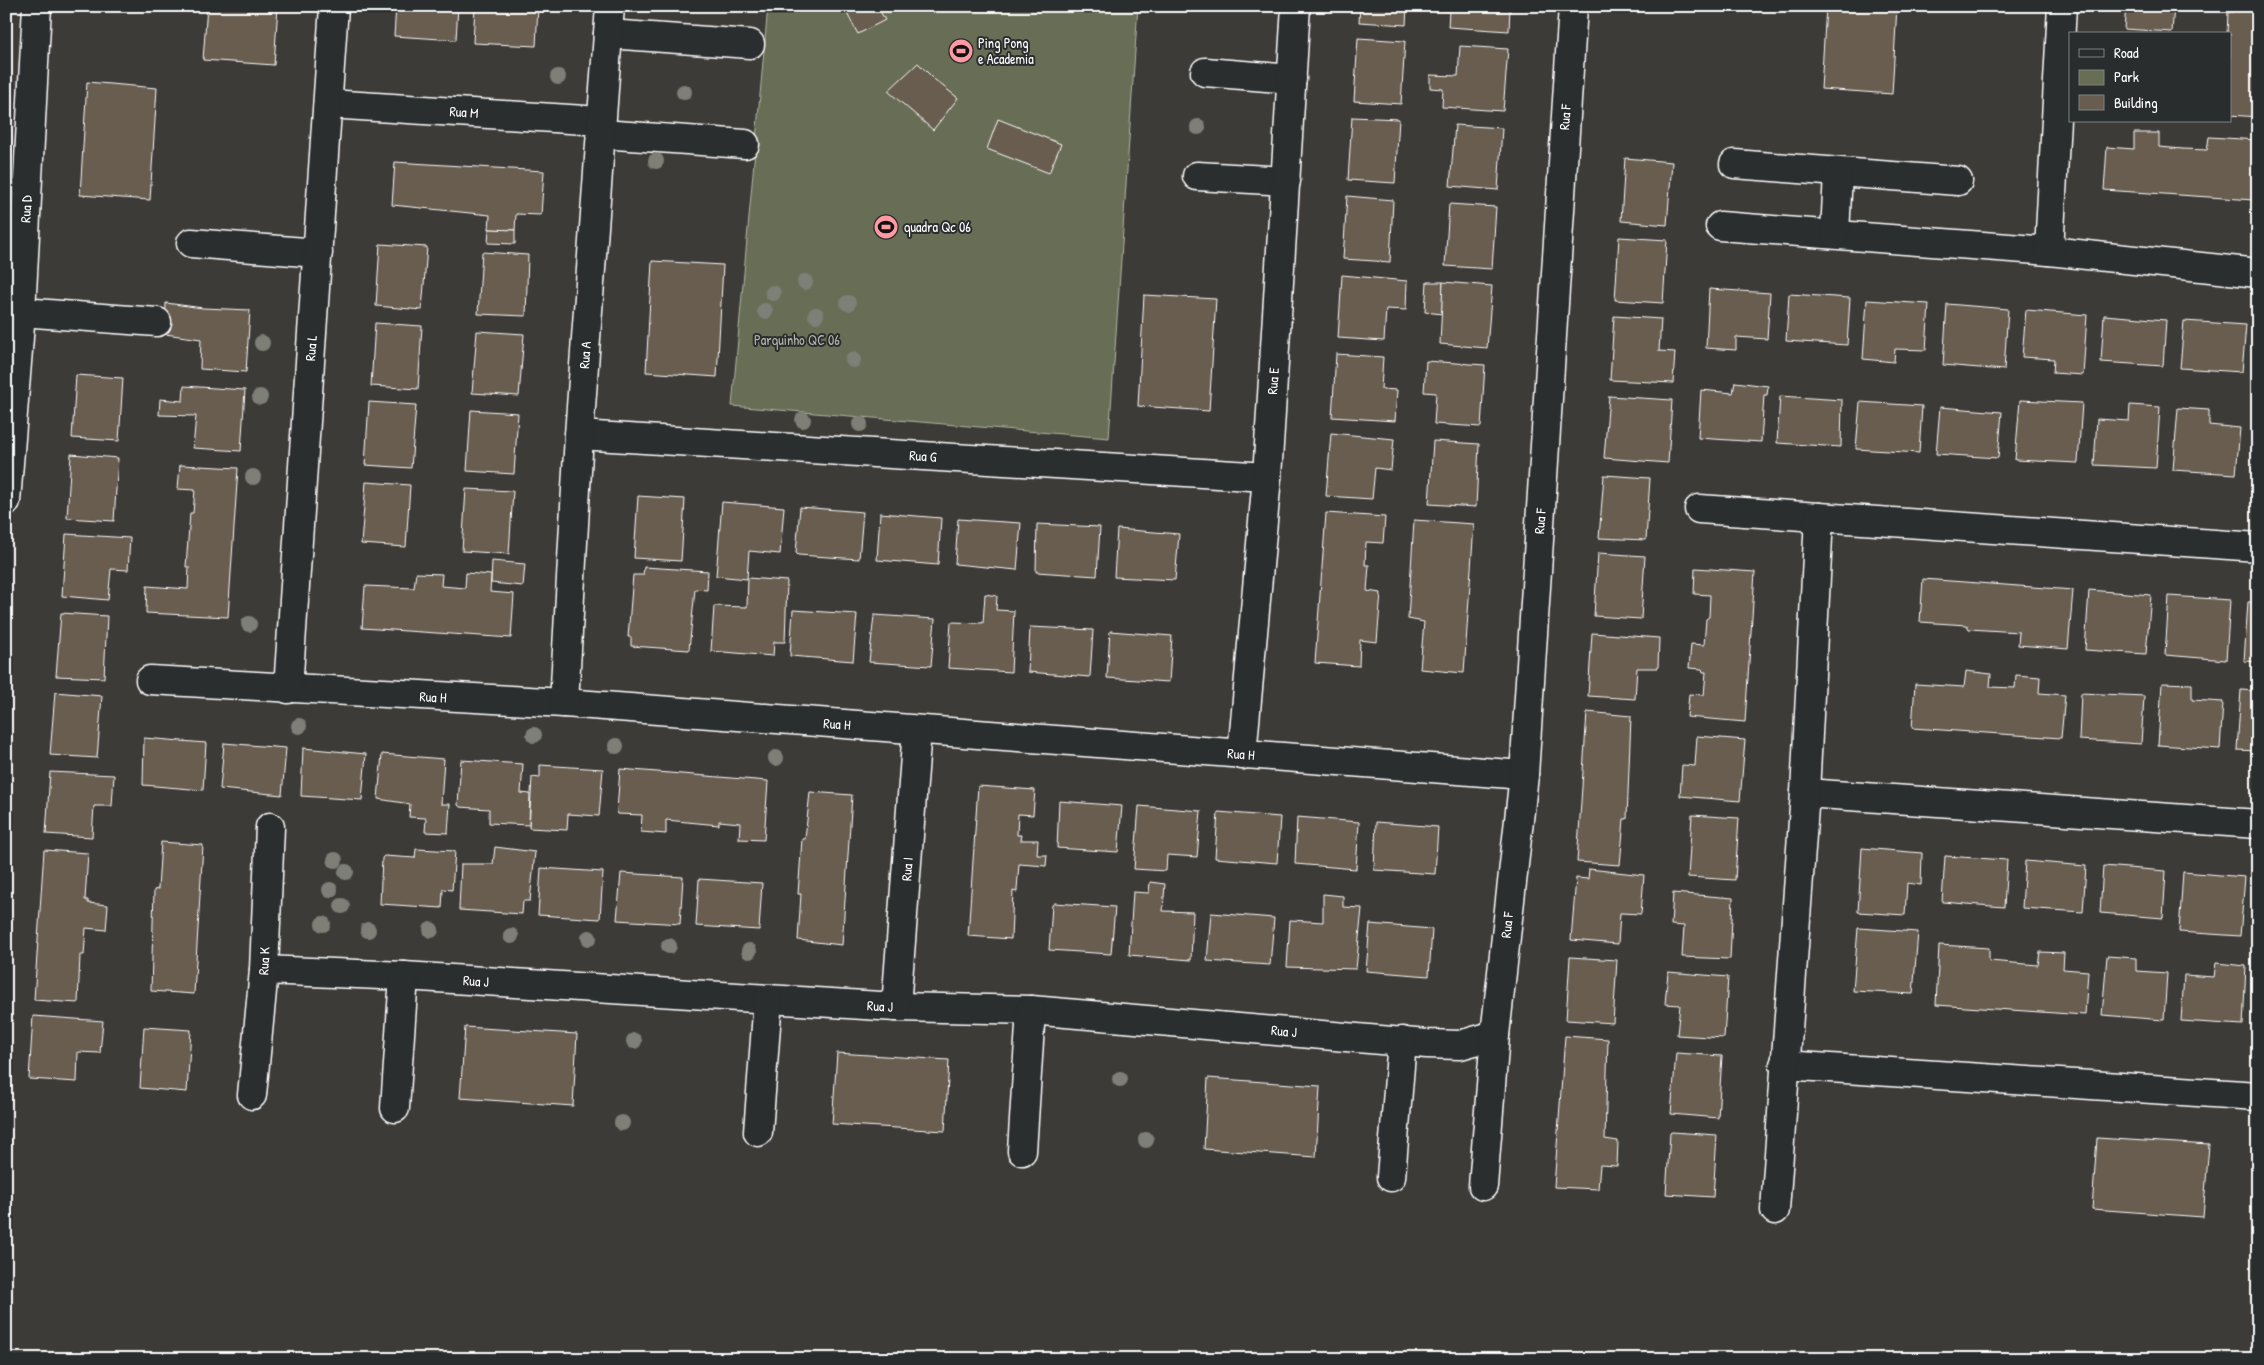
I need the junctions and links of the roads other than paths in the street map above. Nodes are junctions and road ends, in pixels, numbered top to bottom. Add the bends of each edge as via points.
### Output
1 (37, 6) edge
2 (334, 6) edge
3 (610, 6) edge
4 (1296, 6) edge
5 (1573, 6) edge
6 (2062, 6) edge
7 (608, 34) junction
8 (750, 44) dead end
9 (1205, 72) dead end
10 (1292, 79) junction
11 (328, 104) junction
12 (601, 127) junction
13 (745, 144) dead end
14 (1734, 164) dead end
15 (1838, 173) junction
16 (1197, 176) dead end
17 (1286, 181) junction
18 (1958, 181) dead end
19 (1720, 226) dead end
20 (1835, 234) junction
21 (191, 243) dead end
22 (2049, 251) junction
23 (318, 253) junction
24 (2258, 273) edge
25 (20, 312) junction
26 (157, 322) dead end
27 (579, 435) junction
28 (1266, 477) junction
29 (6, 501) edge
30 (1699, 508) dead end
31 (1819, 517) junction
32 (2258, 547) edge
33 (150, 680) dead end
34 (288, 689) junction
35 (564, 703) junction
36 (917, 730) junction
37 (1242, 755) junction
38 (1524, 775) junction
39 (1805, 793) junction
40 (2258, 824) edge
41 (270, 826) dead end
42 (264, 970) junction
43 (404, 976) junction
44 (768, 999) junction
45 (896, 1008) junction
46 (1031, 1010) junction
47 (1494, 1035) junction
48 (1402, 1041) junction
49 (1784, 1065) junction
50 (252, 1095) dead end
51 (2258, 1096) edge
52 (395, 1108) dead end
53 (758, 1132) dead end
54 (1022, 1151) dead end
55 (1390, 1177) dead end
56 (1483, 1186) dead end
57 (1774, 1210) dead end

1 - 25 street, Rua D
2 - 11 street, Rua L
3 - 7 street, Rua A
4 - 10 street, Rua E
5 - 38 street, Rua F
6 - 22 street
7 - 8 street
7 - 12 street, Rua A
9 - 10 street
10 - 17 street, Rua E
11 - 12 street, Rua M
11 - 23 street, Rua L
12 - 13 street, Rua M
12 - 27 street, Rua A
14 - 15 street
15 - 18 street
15 - 20 street
16 - 17 street
17 - 28 street, Rua E
19 - 20 street
20 - 22 street
21 - 23 street
22 - 24 street
23 - 34 street, Rua L
25 - 26 street
25 - 29 street, Rua D
27 - 28 street, Rua G
27 - 35 street, Rua A
28 - 37 street, Rua E
30 - 31 street
31 - 32 street
31 - 39 street
33 - 34 street, Rua H
34 - 35 street, Rua H
35 - 36 street, Rua H
36 - 37 street, Rua H
36 - 45 street, Rua I
37 - 38 street, Rua H
38 - 47 street, Rua F
39 - 40 street
39 - 49 street
41 - 42 street, Rua K
42 - 43 street, Rua J
42 - 50 street, Rua K
43 - 44 street, Rua J
43 - 52 street
44 - 45 street, Rua J
44 - 53 street
45 - 46 street, Rua J
46 - 48 street, Rua J
46 - 54 street
47 - 48 street, Rua J via 1460,1045
47 - 56 street, Rua F
48 - 55 street
49 - 51 street
49 - 57 street

